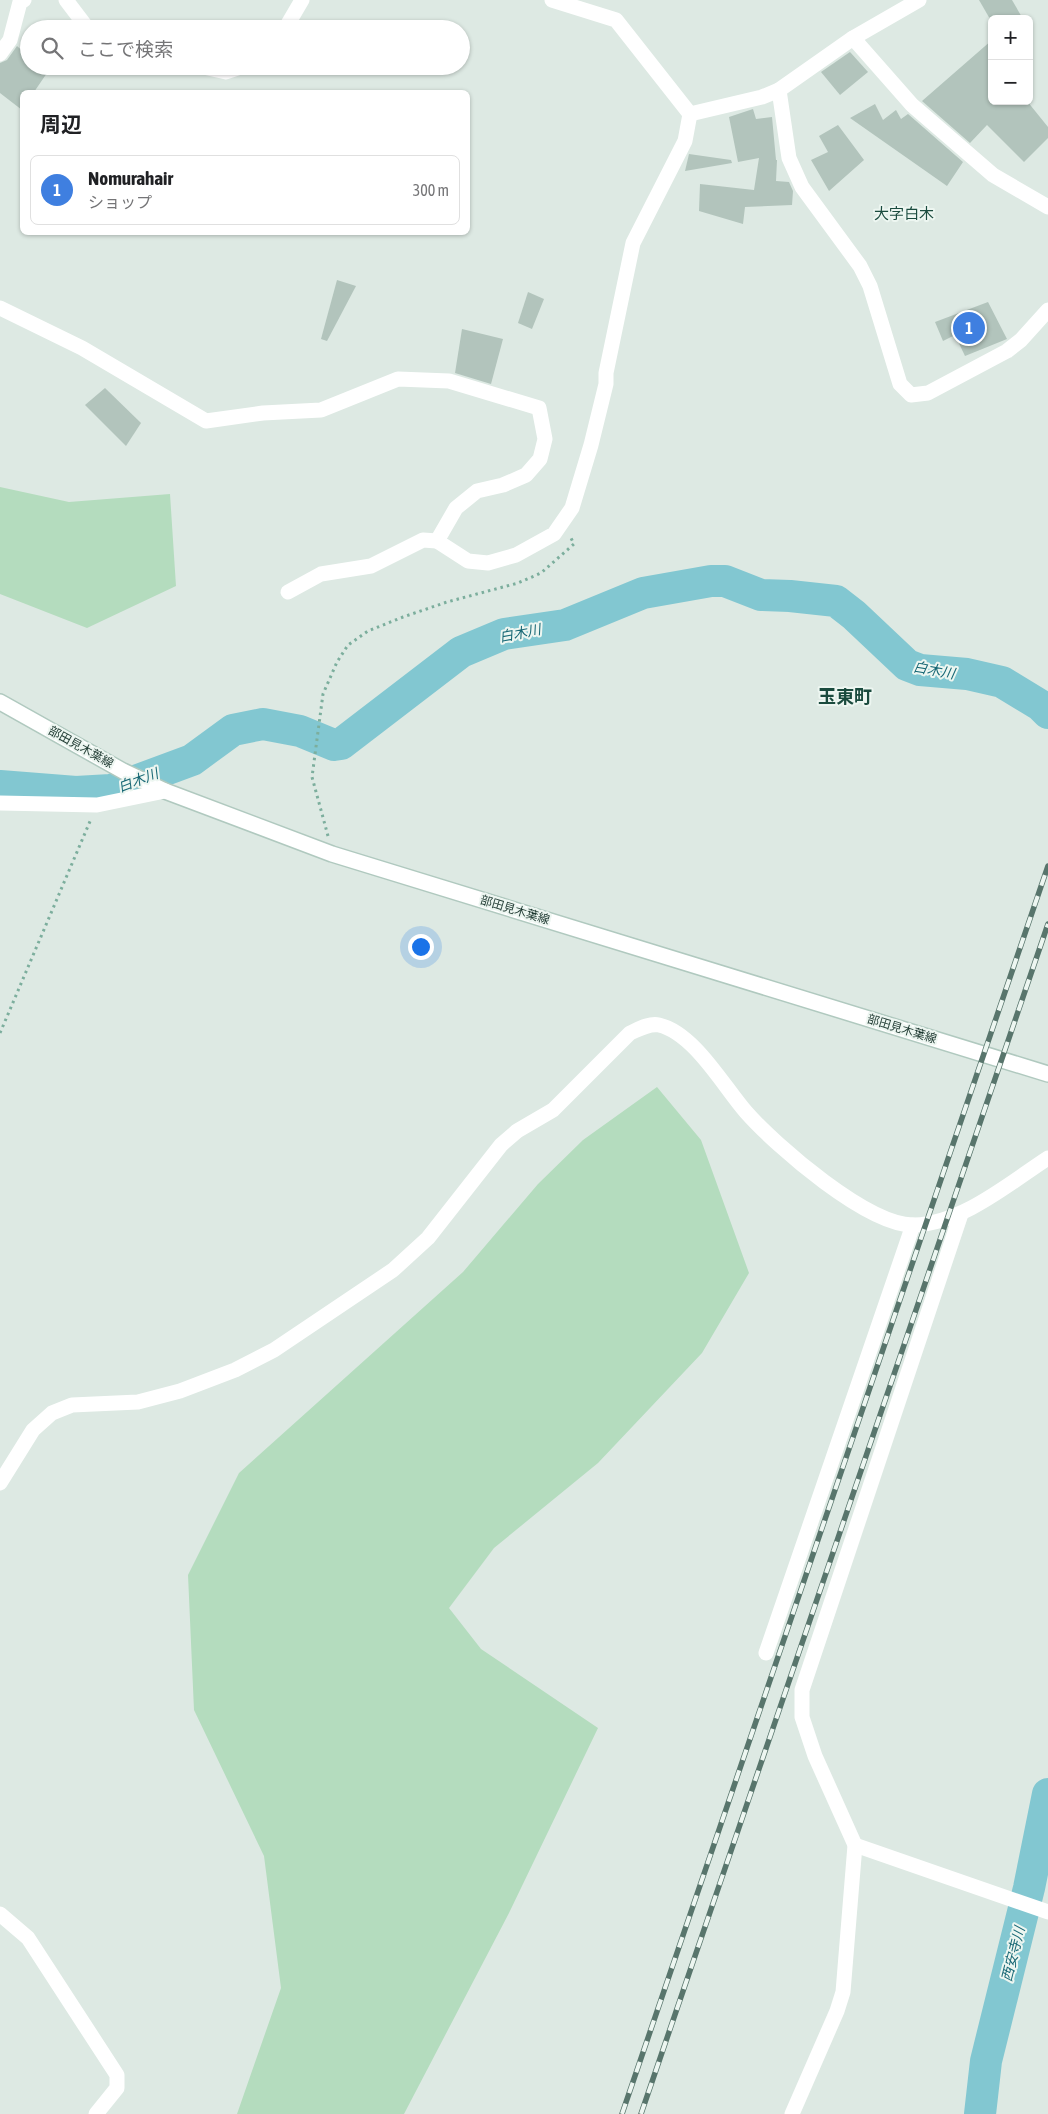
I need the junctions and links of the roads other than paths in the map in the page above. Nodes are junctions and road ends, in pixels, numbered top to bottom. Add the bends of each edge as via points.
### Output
1 (24, 0) edge
2 (66, 0) edge
3 (302, 0) edge
4 (552, 0) edge
5 (919, 0) edge
6 (81, 20) edge
7 (290, 20) edge
8 (852, 38) junction
9 (0, 54) edge
10 (779, 90) junction
11 (690, 114) junction
12 (1048, 208) edge
13 (0, 308) edge
14 (1048, 310) edge
15 (437, 541) junction
16 (288, 592) dead end
17 (0, 702) edge
18 (159, 788) junction
19 (0, 803) edge
20 (1048, 1074) edge
21 (1048, 1158) edge
22 (960, 1214) junction
23 (913, 1225) junction
24 (0, 1483) edge
25 (766, 1653) dead end
26 (855, 1846) junction
27 (1045, 1911) edge
28 (0, 1914) edge
29 (96, 2114) edge
30 (792, 2114) edge

1 - 9 street via 20,2 10,40
2 - 6 street
3 - 7 street
4 - 11 street via 616,20
5 - 8 street
8 - 10 street
8 - 12 street via 912,105 993,175
10 - 11 street
10 - 14 street via 788,158 802,187 860,266 870,286 900,384 911,395 928,393 1008,351
11 - 15 street via 685,141 633,243 606,384 572,508 554,534 516,555 488,563 468,561
13 - 15 street via 82,348 206,421 263,413 321,410 398,379 449,381 539,408 545,439 540,459 526,475 477,491 456,508
15 - 16 street via 423,540 371,566 321,574
17 - 18 street, 部田見木葉線
18 - 19 street via 97,805
18 - 20 street, 部田見木葉線 via 332,854
21 - 22 street
22 - 23 street
22 - 26 street via 802,1690 802,1717 815,1756
23 - 24 street via 896,1223 857,1204 788,1153 746,1113 712,1067 680,1036 660,1025 646,1026 630,1033 553,1110 517,1131 501,1145 428,1238 393,1270 274,1350 235,1370 180,1391 138,1402 72,1405 52,1413 33,1430
23 - 25 street
26 - 27 street
26 - 30 street via 843,1992
28 - 29 street via 28,1938 117,2076 117,2088

